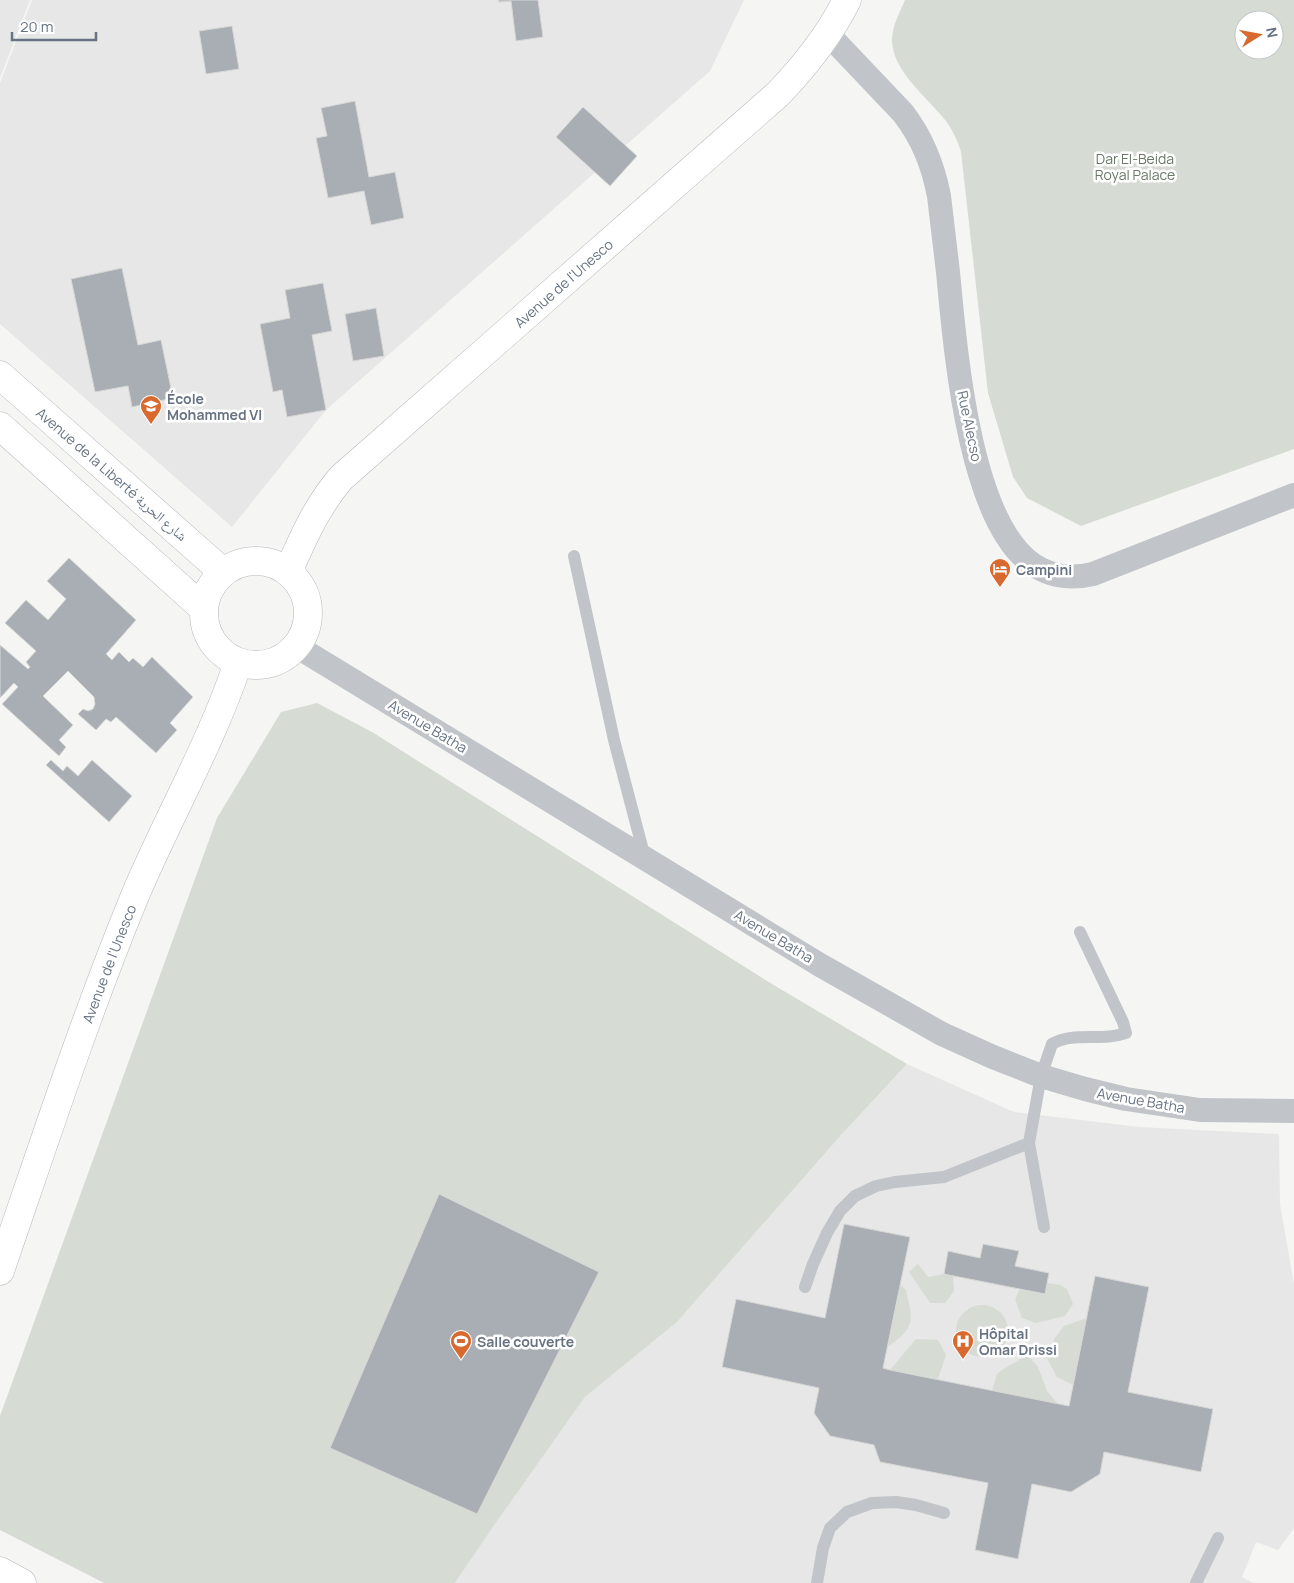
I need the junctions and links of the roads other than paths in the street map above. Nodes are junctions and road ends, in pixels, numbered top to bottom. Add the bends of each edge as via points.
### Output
1 (847, 0) edge
2 (827, 33) junction
3 (0, 375) edge
4 (0, 426) edge
5 (1294, 495) edge
6 (574, 556) dead end
7 (223, 572) junction
8 (288, 572) junction
9 (204, 609) junction
10 (296, 646) junction
11 (238, 663) junction
12 (645, 858) junction
13 (1080, 932) dead end
14 (1041, 1076) junction
15 (1294, 1111) edge
16 (1029, 1143) junction
17 (1044, 1228) dead end
18 (0, 1271) edge
19 (805, 1286) dead end
20 (944, 1513) dead end
21 (1218, 1538) dead end
22 (0, 1571) edge
23 (22, 1583) edge
24 (817, 1583) edge
25 (1196, 1583) edge

1 - 2 main road, Avenue de l'Unesco
2 - 5 street, Rue Alecso via 903,113 926,150 940,196 957,363 979,472 1004,530 1022,555 1032,564 1055,575 1079,577
2 - 8 main road, Avenue de l'Unesco via 778,94 341,478 307,528
3 - 7 main road, Avenue de la Liberté شارع الحرية
4 - 9 main road
6 - 12 lane via 614,740
7 - 8 main road via 252,561 267,562
7 - 9 main road via 212,585
8 - 10 main road via 299,584 307,607 307,624
9 - 11 main road via 207,631 214,645
10 - 11 main road via 270,664
10 - 12 street, Avenue Batha
11 - 18 main road, Avenue de l'Unesco via 226,701 146,870 113,950
12 - 14 street, Avenue Batha via 942,1034
13 - 14 lane via 1124,1022 1126,1033 1061,1039 1052,1044
14 - 15 street, Avenue Batha via 1126,1099 1163,1105 1200,1110
14 - 16 lane
16 - 17 lane
16 - 19 lane via 944,1177 876,1186 854,1196 827,1233
20 - 24 lane via 896,1502 872,1503 847,1512 830,1528
21 - 25 lane
22 - 23 main road

